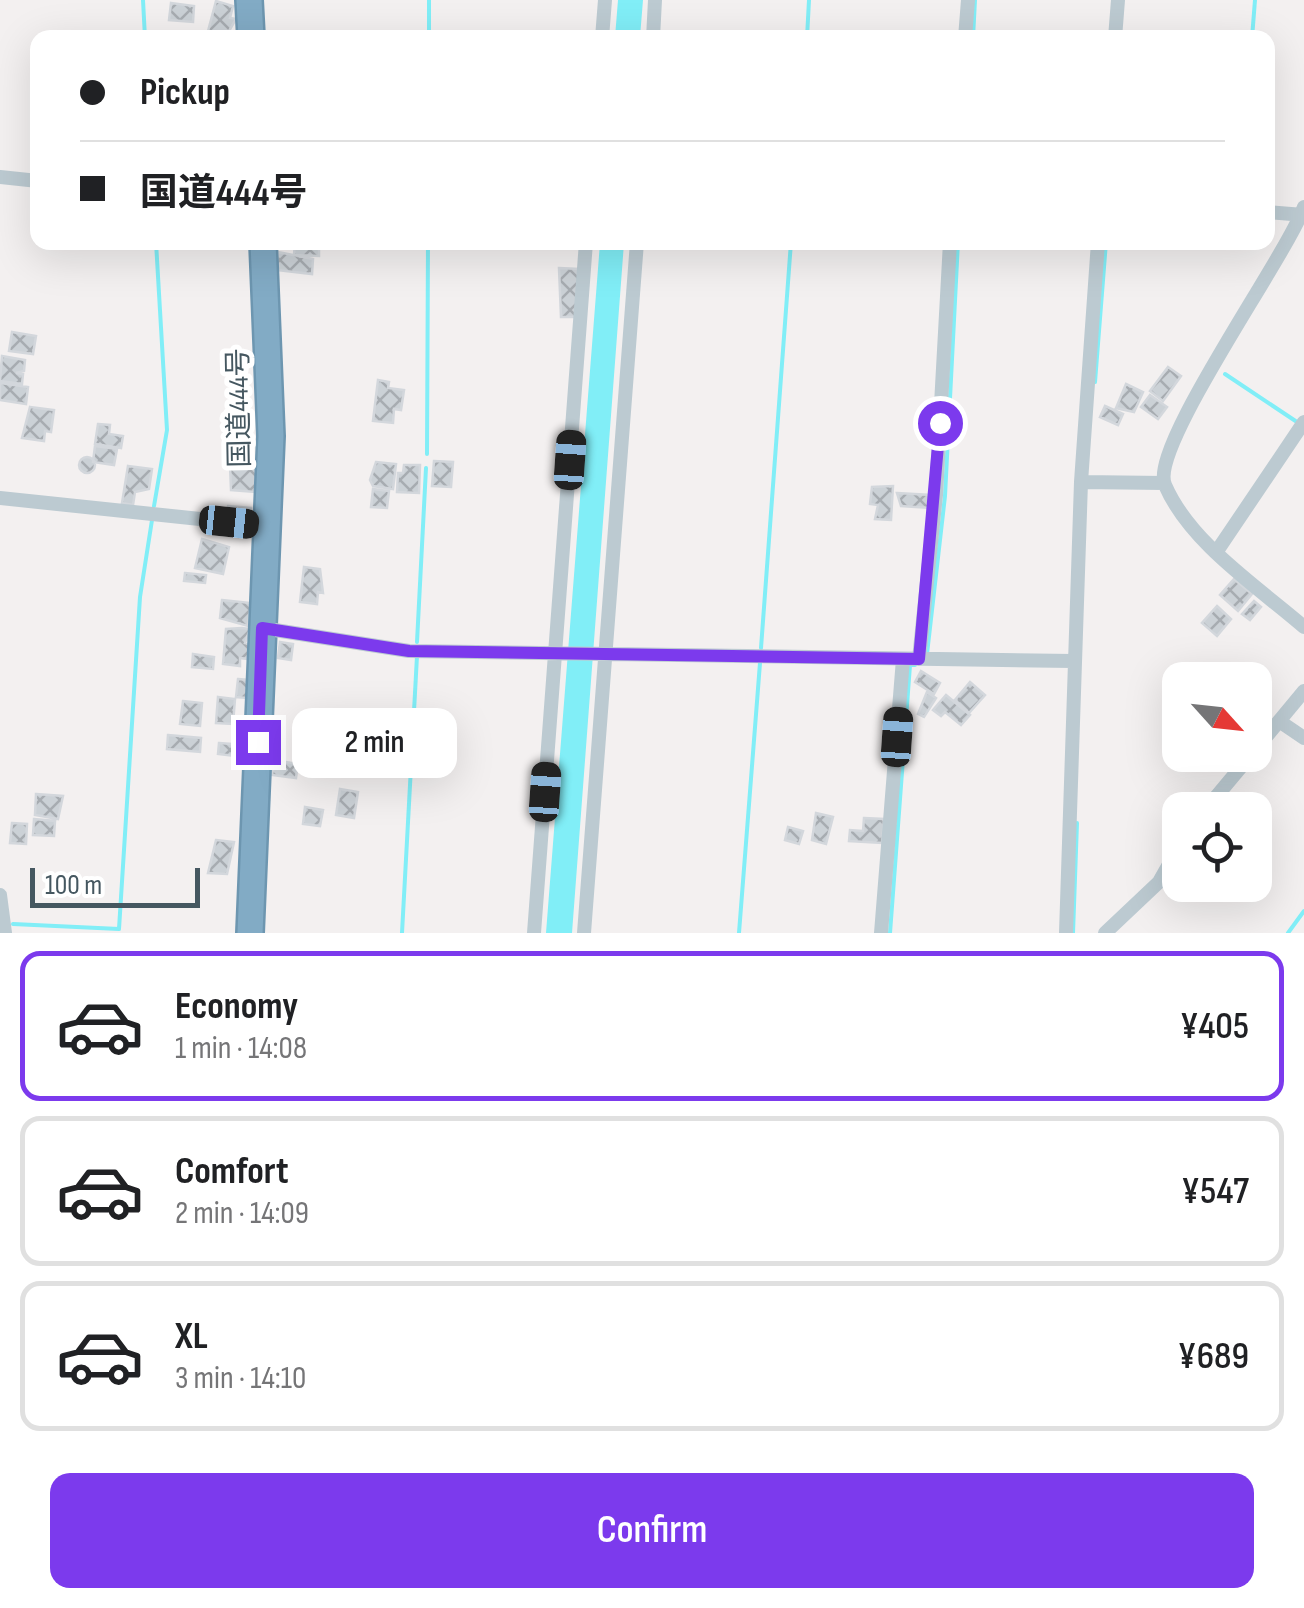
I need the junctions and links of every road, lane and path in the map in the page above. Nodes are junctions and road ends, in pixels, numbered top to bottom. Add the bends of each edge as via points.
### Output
1 (249, 0) edge
2 (605, 0) edge
3 (656, 0) edge
4 (968, 0) edge
5 (1118, 0) edge
6 (251, 30) edge
7 (603, 30) edge
8 (653, 30) edge
9 (966, 30) edge
10 (1116, 30) edge
11 (0, 177) edge
12 (30, 180) edge
13 (1275, 212) edge
14 (1303, 212) edge
15 (263, 250) edge
16 (585, 250) edge
17 (636, 250) edge
18 (950, 250) edge
19 (1097, 250) edge
20 (1304, 422) edge
21 (1080, 482) junction
22 (1164, 482) junction
23 (0, 498) edge
24 (268, 526) junction
25 (1217, 551) junction
26 (1302, 620) edge
27 (262, 628) junction
28 (560, 652) junction
29 (602, 652) junction
30 (911, 659) junction
31 (1073, 661) junction
32 (1304, 691) edge
33 (1278, 721) junction
34 (1272, 728) edge
35 (1304, 738) edge
36 (1236, 772) edge
37 (1220, 792) edge
38 (1162, 878) edge
39 (0, 895) edge
40 (4, 933) edge
41 (250, 933) edge
42 (534, 933) edge
43 (584, 933) edge
44 (881, 933) edge
45 (1066, 933) edge
46 (1105, 933) edge

1 - 6 highway
2 - 7 street
3 - 8 street
4 - 9 street
5 - 10 street
11 - 12 street
13 - 14 street
14 - 22 street via 1174,434
15 - 24 highway, 国道444号
16 - 28 street
17 - 29 street
18 - 30 street via 936,495
19 - 21 street
20 - 25 street
21 - 22 street
21 - 31 street
22 - 25 street
23 - 24 street
24 - 27 highway, 国道444号
25 - 26 street
27 - 28 street via 409,651
27 - 41 highway, 国道444号
28 - 29 street
28 - 42 street
29 - 30 street
29 - 43 street
30 - 31 street
30 - 44 street
31 - 45 street
32 - 33 street
33 - 34 street
33 - 35 street
36 - 37 street
38 - 46 street
39 - 40 street

